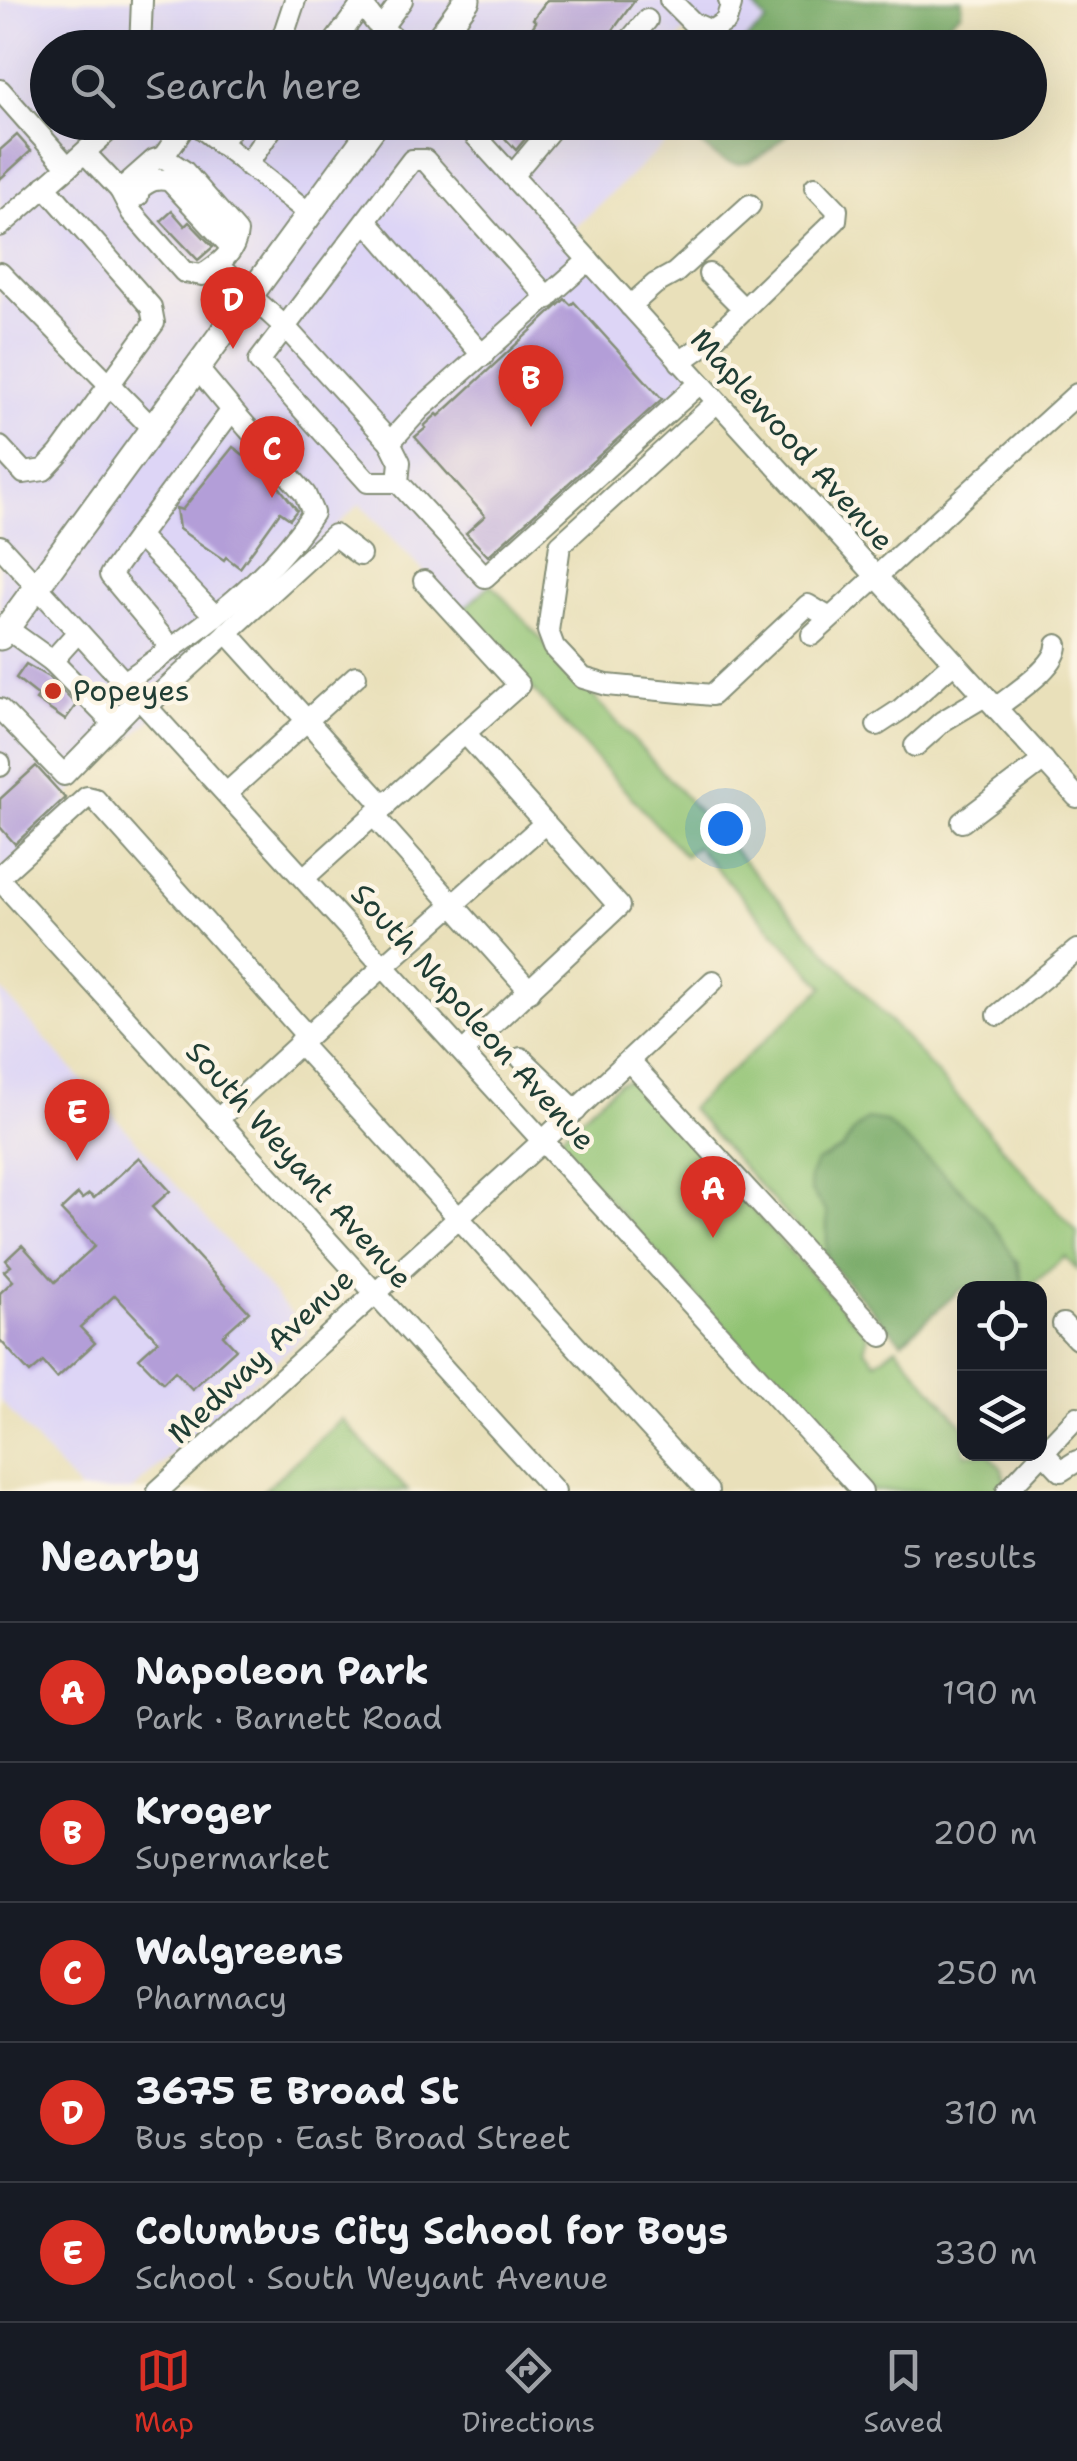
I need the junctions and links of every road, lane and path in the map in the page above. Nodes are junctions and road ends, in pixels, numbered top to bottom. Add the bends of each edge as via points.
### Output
1 (142, 0) edge
2 (294, 0) edge
3 (402, 0) edge
4 (467, 0) edge
5 (670, 0) edge
6 (729, 0) edge
7 (360, 3) edge
8 (647, 20) dead end
9 (382, 27) junction
10 (141, 30) edge
11 (285, 30) edge
12 (342, 30) edge
13 (385, 30) edge
14 (445, 30) edge
15 (638, 30) edge
16 (709, 30) edge
17 (712, 30) edge
18 (0, 90) edge
19 (30, 124) edge
20 (44, 140) edge
21 (99, 140) edge
22 (176, 140) edge
23 (215, 140) edge
24 (223, 140) edge
25 (263, 140) edge
26 (364, 140) edge
27 (480, 140) edge
28 (542, 140) edge
29 (220, 144) junction
30 (85, 154) junction
31 (162, 158) junction
32 (246, 164) junction
33 (68, 167) junction
34 (512, 176) junction
35 (45, 186) junction
36 (815, 186) dead end
37 (120, 190) junction
38 (750, 205) dead end
39 (310, 214) junction
40 (366, 221) junction
41 (0, 226) edge
42 (232, 248) junction
43 (589, 260) junction
44 (210, 270) junction
45 (0, 274) edge
46 (709, 274) dead end
47 (250, 296) junction
48 (548, 298) junction
49 (630, 306) junction
50 (744, 309) junction
51 (286, 328) junction
52 (483, 356) junction
53 (680, 362) junction
54 (197, 368) junction
55 (700, 383) junction
56 (108, 386) junction
57 (1077, 394) edge
58 (718, 402) junction
59 (232, 410) junction
60 (152, 428) junction
61 (390, 442) junction
62 (0, 447) edge
63 (398, 482) junction
64 (138, 536) junction
65 (0, 546) edge
66 (360, 556) dead end
67 (875, 575) junction
68 (424, 581) dead end
69 (36, 588) junction
70 (830, 618) junction
71 (221, 624) junction
72 (78, 632) junction
73 (3, 633) edge
74 (812, 634) dead end
75 (1057, 645) dead end
76 (172, 648) junction
77 (52, 661) junction
78 (954, 662) junction
79 (356, 676) dead end
80 (138, 694) junction
81 (991, 702) junction
82 (0, 709) edge
83 (308, 719) junction
84 (114, 724) junction
85 (877, 725) dead end
86 (465, 733) junction
87 (914, 746) dead end
88 (1044, 760) junction
89 (228, 792) junction
90 (1077, 796) edge
91 (380, 812) junction
92 (962, 822) dead end
93 (544, 824) junction
94 (305, 877) junction
95 (0, 878) edge
96 (454, 904) junction
97 (1077, 950) edge
98 (385, 964) junction
99 (713, 981) dead end
100 (530, 990) junction
101 (998, 1015) dead end
102 (303, 1040) junction
103 (464, 1051) junction
104 (521, 1058) dead end
105 (629, 1061) junction
106 (576, 1111) junction
107 (217, 1120) junction
108 (544, 1140) junction
109 (459, 1216) junction
110 (375, 1292) junction
111 (882, 1336) dead end
112 (1077, 1416) edge
113 (1047, 1447) edge
114 (1047, 1456) edge
115 (1038, 1461) edge
116 (1077, 1461) edge
117 (158, 1491) edge
118 (555, 1491) edge
119 (708, 1491) edge
120 (862, 1491) edge
121 (1006, 1491) edge

1 - 10 street
2 - 11 street
3 - 9 street
4 - 14 main road
5 - 16 street
6 - 17 street via 726,21
7 - 9 street
7 - 12 street
8 - 15 street
9 - 13 street
18 - 19 street
20 - 33 street
21 - 30 street
22 - 31 street
23 - 29 street
24 - 29 street
25 - 32 street
26 - 39 main road
27 - 34 street, Maplewood Avenue
28 - 34 street
29 - 32 street
30 - 33 street
30 - 37 street
31 - 37 street
31 - 42 street via 184,171 234,227 238,239
32 - 39 street
33 - 35 street
34 - 43 street, Maplewood Avenue
35 - 41 street
35 - 56 street via 151,307 154,323
36 - 50 street via 838,210 836,220
37 - 44 street via 184,272
38 - 49 street
39 - 47 main road
40 - 48 street via 412,160 425,160
40 - 51 street
40 - 52 street
42 - 44 street
42 - 44 street via 175,184 155,179 138,190 139,201
43 - 48 street
43 - 49 street, Maplewood Avenue
44 - 47 street
45 - 56 street
46 - 50 street
47 - 51 street
47 - 54 main road
48 - 52 street
49 - 53 street, Maplewood Avenue
50 - 53 street
51 - 61 street
51 - 63 street via 259,361 368,482
52 - 61 street
53 - 55 street, Maplewood Avenue
54 - 59 street
54 - 60 main road
55 - 58 street, Maplewood Avenue
55 - 63 street via 486,576
56 - 60 street
56 - 62 street via 44,470 24,473
57 - 67 street
58 - 67 street, Maplewood Avenue
58 - 70 street via 560,546 548,631 554,647 583,678 712,695 808,605
59 - 64 street
59 - 71 street via 314,513
60 - 69 main road
61 - 63 street via 400,462
64 - 71 street
64 - 76 street via 110,576
65 - 69 street, South Napoleon Avenue
66 - 71 street via 334,535
67 - 70 street
67 - 78 street, Maplewood Avenue
68 - 86 street via 518,685
69 - 72 street, South Napoleon Avenue
69 - 73 main road
70 - 74 street
71 - 76 street
71 - 80 street
71 - 83 street
72 - 77 street
72 - 80 street, South Napoleon Avenue
73 - 77 street
75 - 81 street via 1051,662
76 - 80 street
77 - 84 street
78 - 81 street, Maplewood Avenue
78 - 85 street
79 - 83 street
80 - 84 street
80 - 89 street, South Napoleon Avenue
81 - 87 street via 943,721
81 - 88 street, Maplewood Avenue
82 - 84 street via 64,775
83 - 89 street
83 - 91 street
86 - 91 street
86 - 93 street
88 - 90 street, Maplewood Avenue
88 - 92 street
89 - 94 street, South Napoleon Avenue
91 - 94 street
91 - 96 street
93 - 96 street
93 - 100 street via 619,906
94 - 98 street, South Napoleon Avenue
95 - 102 street via 87,797 95,800
95 - 107 street, South Weyant Avenue
96 - 98 street
96 - 100 street
97 - 101 street
98 - 102 street
98 - 103 street, South Napoleon Avenue
99 - 105 street, Medway Avenue
100 - 103 street
102 - 107 street
102 - 109 street
103 - 108 street, South Napoleon Avenue
104 - 106 street
105 - 106 street, Medway Avenue
105 - 111 street
106 - 108 street, Medway Avenue
107 - 110 street, South Weyant Avenue
108 - 109 street, Medway Avenue
108 - 120 street, South Napoleon Avenue
109 - 110 street, Medway Avenue
109 - 119 street
110 - 117 street, Medway Avenue
110 - 118 street, South Weyant Avenue
112 - 113 street
114 - 116 street via 1061,1471
115 - 121 street

